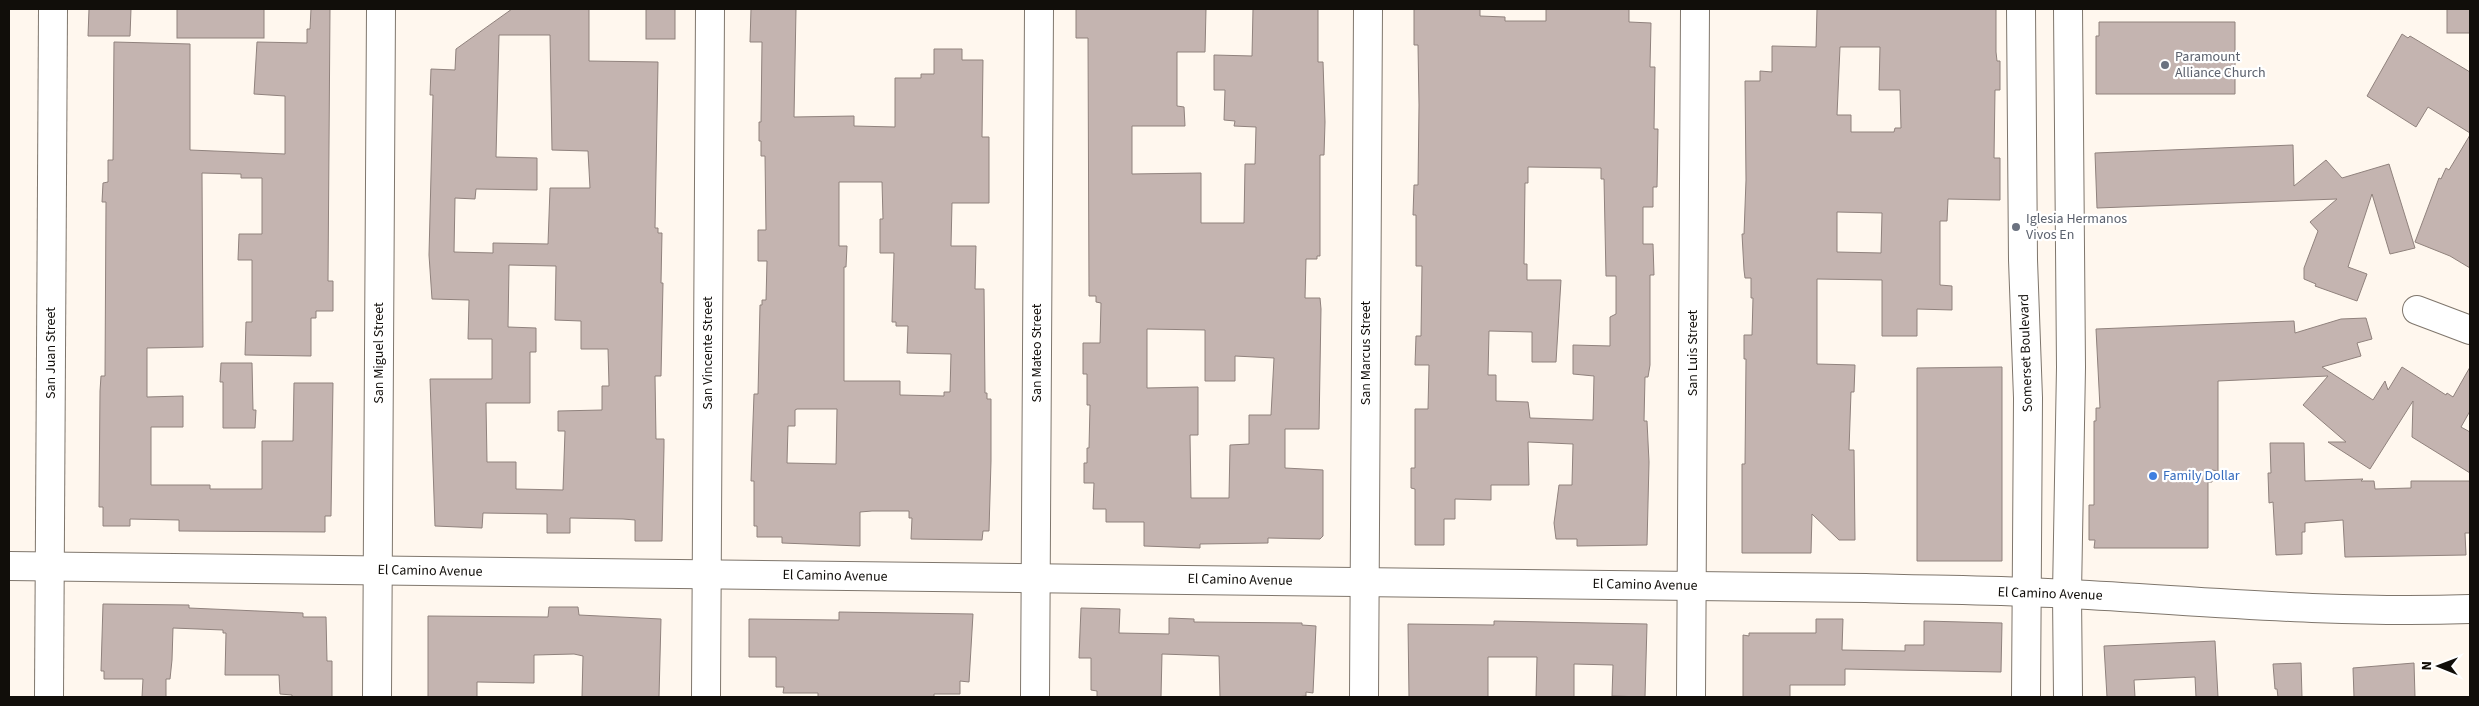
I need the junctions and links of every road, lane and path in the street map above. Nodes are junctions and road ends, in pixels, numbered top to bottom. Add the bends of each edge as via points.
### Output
1 (54, 9) edge
2 (381, 9) edge
3 (710, 9) edge
4 (1039, 9) edge
5 (1368, 9) edge
6 (1696, 9) edge
7 (2021, 9) edge
8 (2068, 9) edge
9 (2416, 310) dead end
10 (2470, 330) edge
11 (9, 566) edge
12 (50, 566) junction
13 (378, 570) junction
14 (707, 574) junction
15 (1036, 578) junction
16 (1365, 582) junction
17 (1692, 586) junction
18 (2027, 593) junction
19 (2067, 594) junction
20 (2470, 609) edge
21 (49, 697) edge
22 (377, 697) edge
23 (706, 697) edge
24 (1035, 697) edge
25 (1364, 697) edge
26 (1691, 697) edge
27 (2026, 697) edge
28 (2068, 697) edge

1 - 12 street, San Juan Street
2 - 13 street, San Miguel Street
3 - 14 street, San Vincente Street
4 - 15 street, San Mateo Street
5 - 16 street, San Marcus Street
6 - 17 street, San Luis Street
7 - 18 street, Somerset Boulevard via 2023,260 2028,398
8 - 19 street via 2071,367
9 - 10 street
11 - 12 street, El Camino Avenue
12 - 13 street, El Camino Avenue
12 - 21 street, San Juan Street
13 - 14 street, El Camino Avenue
13 - 22 street, San Miguel Street
14 - 15 street, El Camino Avenue
14 - 23 street, San Vincente Street
15 - 16 street, El Camino Avenue
15 - 24 street, San Mateo Street
16 - 17 street, El Camino Avenue
16 - 25 street, San Marcus Street
17 - 18 street, El Camino Avenue
17 - 26 street, San Luis Street
18 - 19 street, El Camino Avenue
18 - 27 street, Somerset Boulevard
19 - 20 street, El Camino Avenue via 2305,609
19 - 28 street

